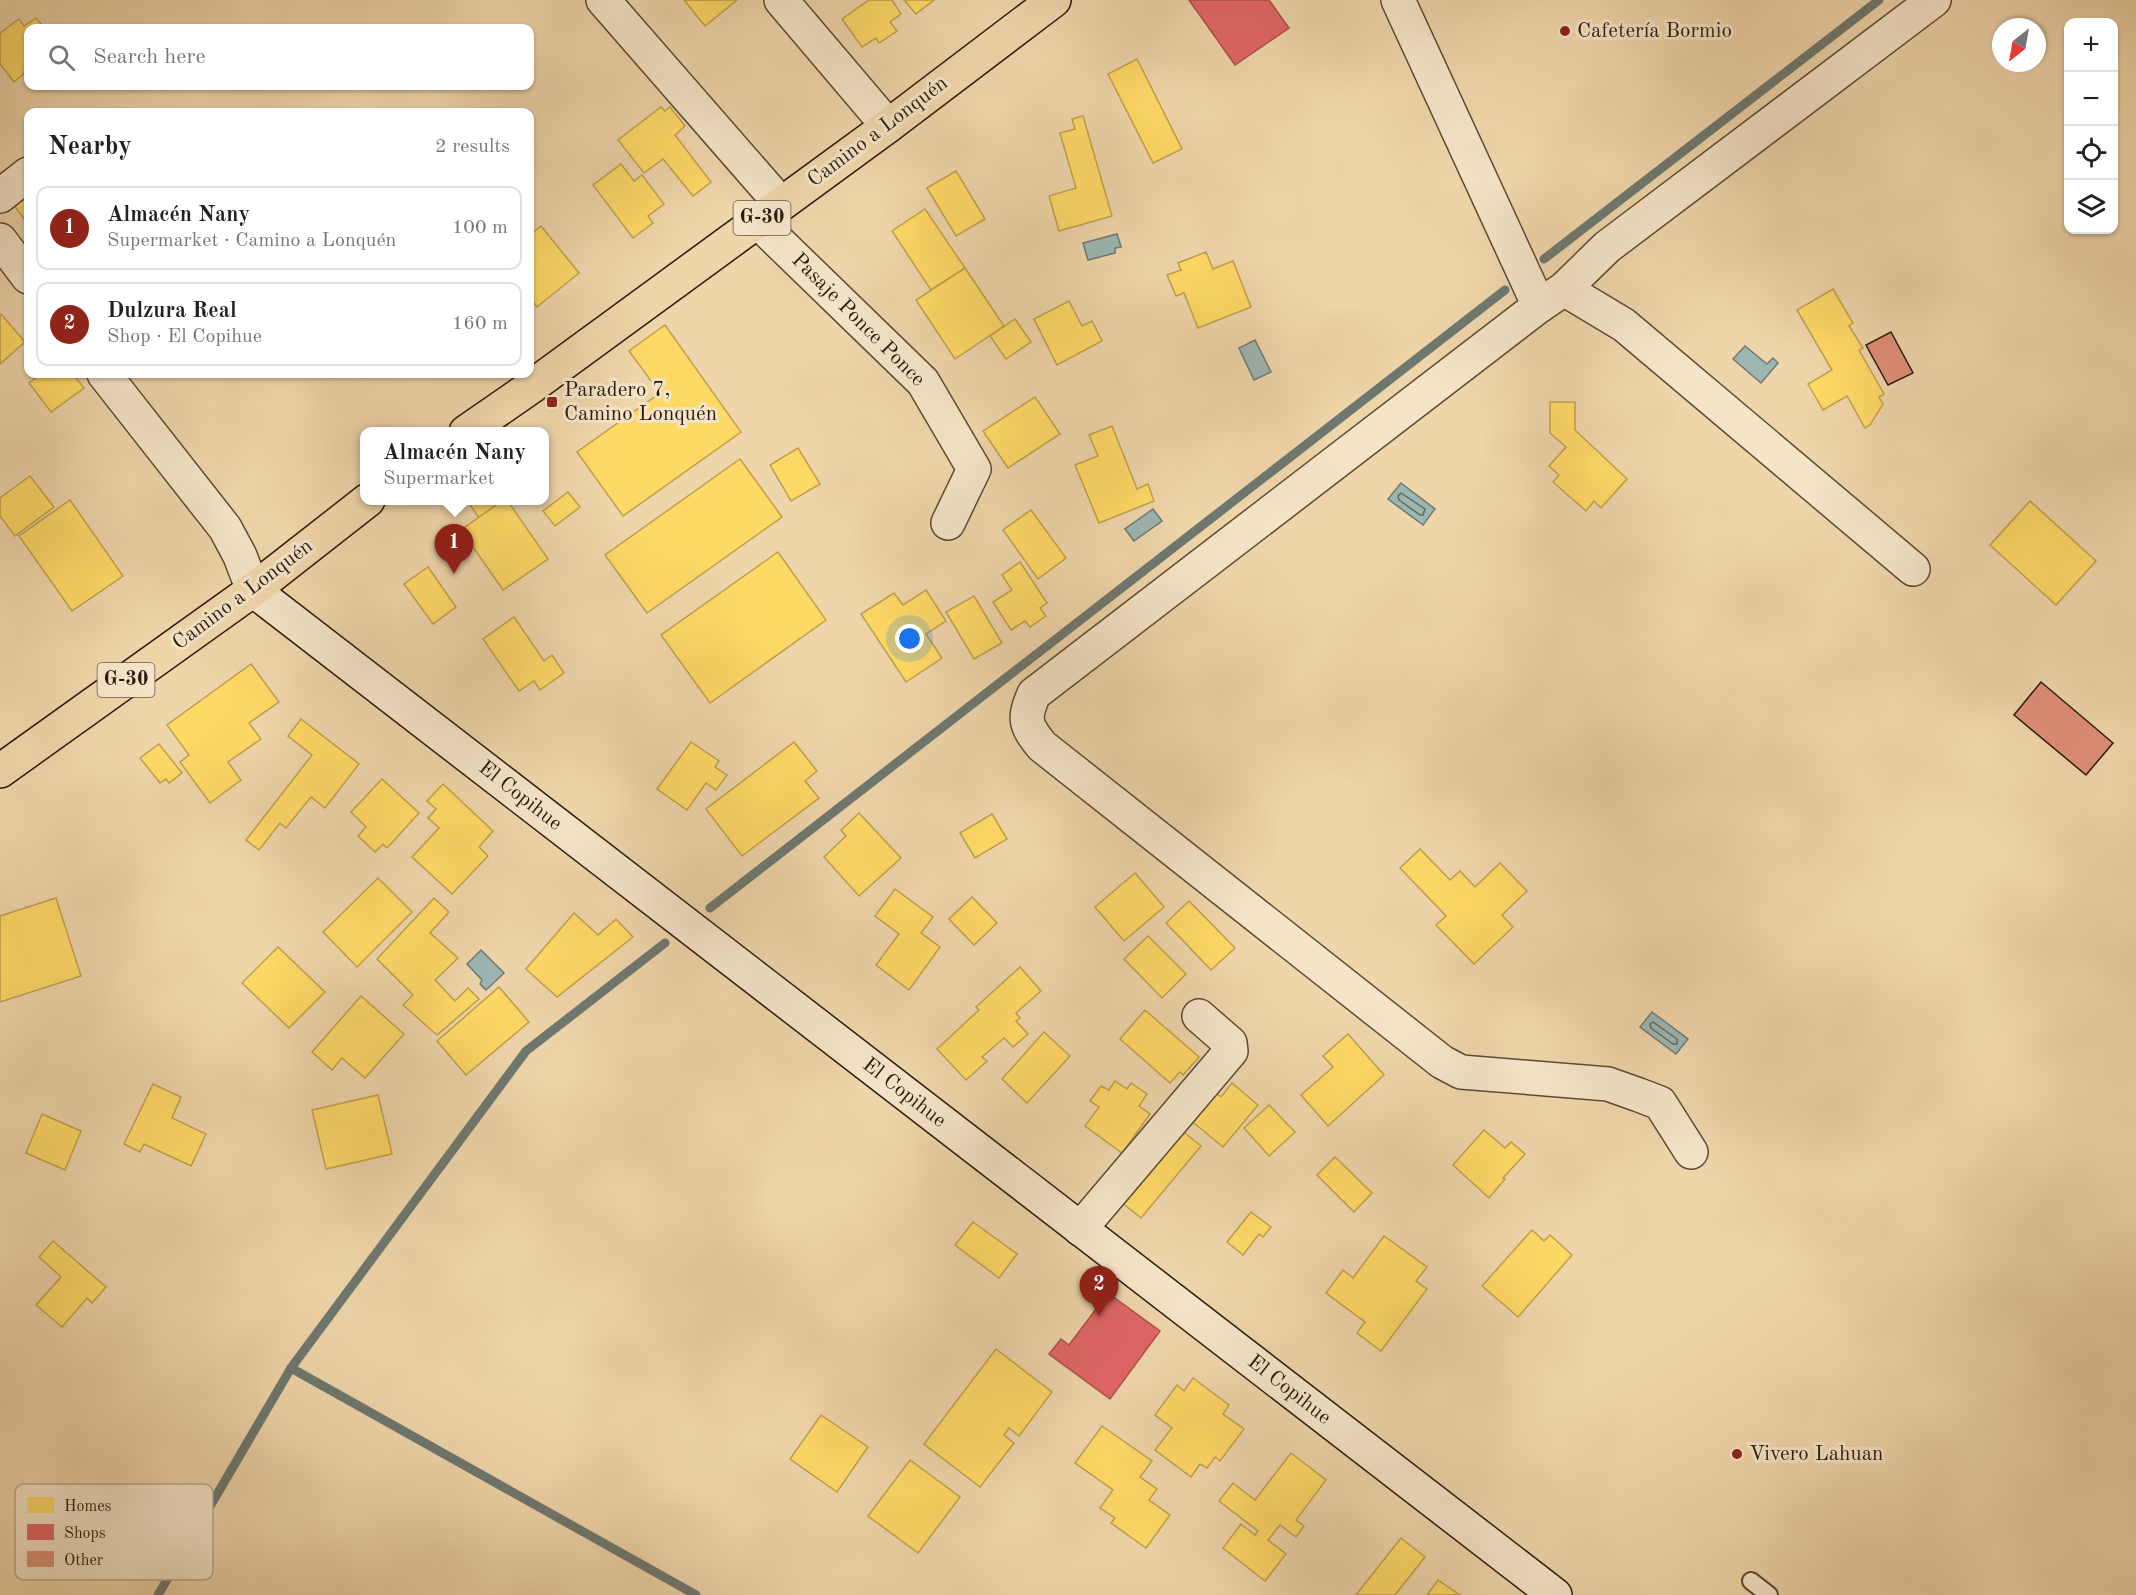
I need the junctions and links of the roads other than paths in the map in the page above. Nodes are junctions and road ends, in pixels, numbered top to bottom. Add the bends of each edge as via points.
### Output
1 (603, 0) edge
2 (781, 0) edge
3 (1054, 0) edge
4 (1398, 0) edge
5 (1934, 0) edge
6 (888, 126) junction
7 (24, 177) edge
8 (0, 196) edge
9 (769, 213) junction
10 (0, 240) edge
11 (24, 272) edge
12 (1552, 298) junction
13 (107, 378) edge
14 (473, 427) edge
15 (363, 505) edge
16 (948, 523) dead end
17 (1913, 569) dead end
18 (253, 590) junction
19 (0, 771) edge
20 (1199, 1016) dead end
21 (1691, 1152) dead end
22 (1080, 1229) junction
23 (1751, 1581) dead end
24 (1556, 1595) edge
25 (1769, 1595) edge

1 - 9 street
2 - 6 street
3 - 6 main road, Camino a Lonquén / G-30
4 - 12 street
5 - 12 street via 1607,247
6 - 9 main road, Camino a Lonquén / G-30
7 - 8 street
9 - 14 main road, Camino a Lonquén / G-30
9 - 16 street, Pasaje Ponce Ponce via 923,382 974,469
10 - 11 street
12 - 17 street via 1624,326
12 - 21 street via 1034,694 1027,709 1028,729 1042,746 1442,1062 1461,1072 1608,1084 1639,1095 1660,1103
13 - 18 street via 225,528
15 - 18 main road, Camino a Lonquén / G-30
18 - 19 main road, Camino a Lonquén / G-30
18 - 22 street, El Copihue
20 - 22 street via 1230,1043 1231,1051
22 - 24 street, El Copihue
23 - 25 lane

